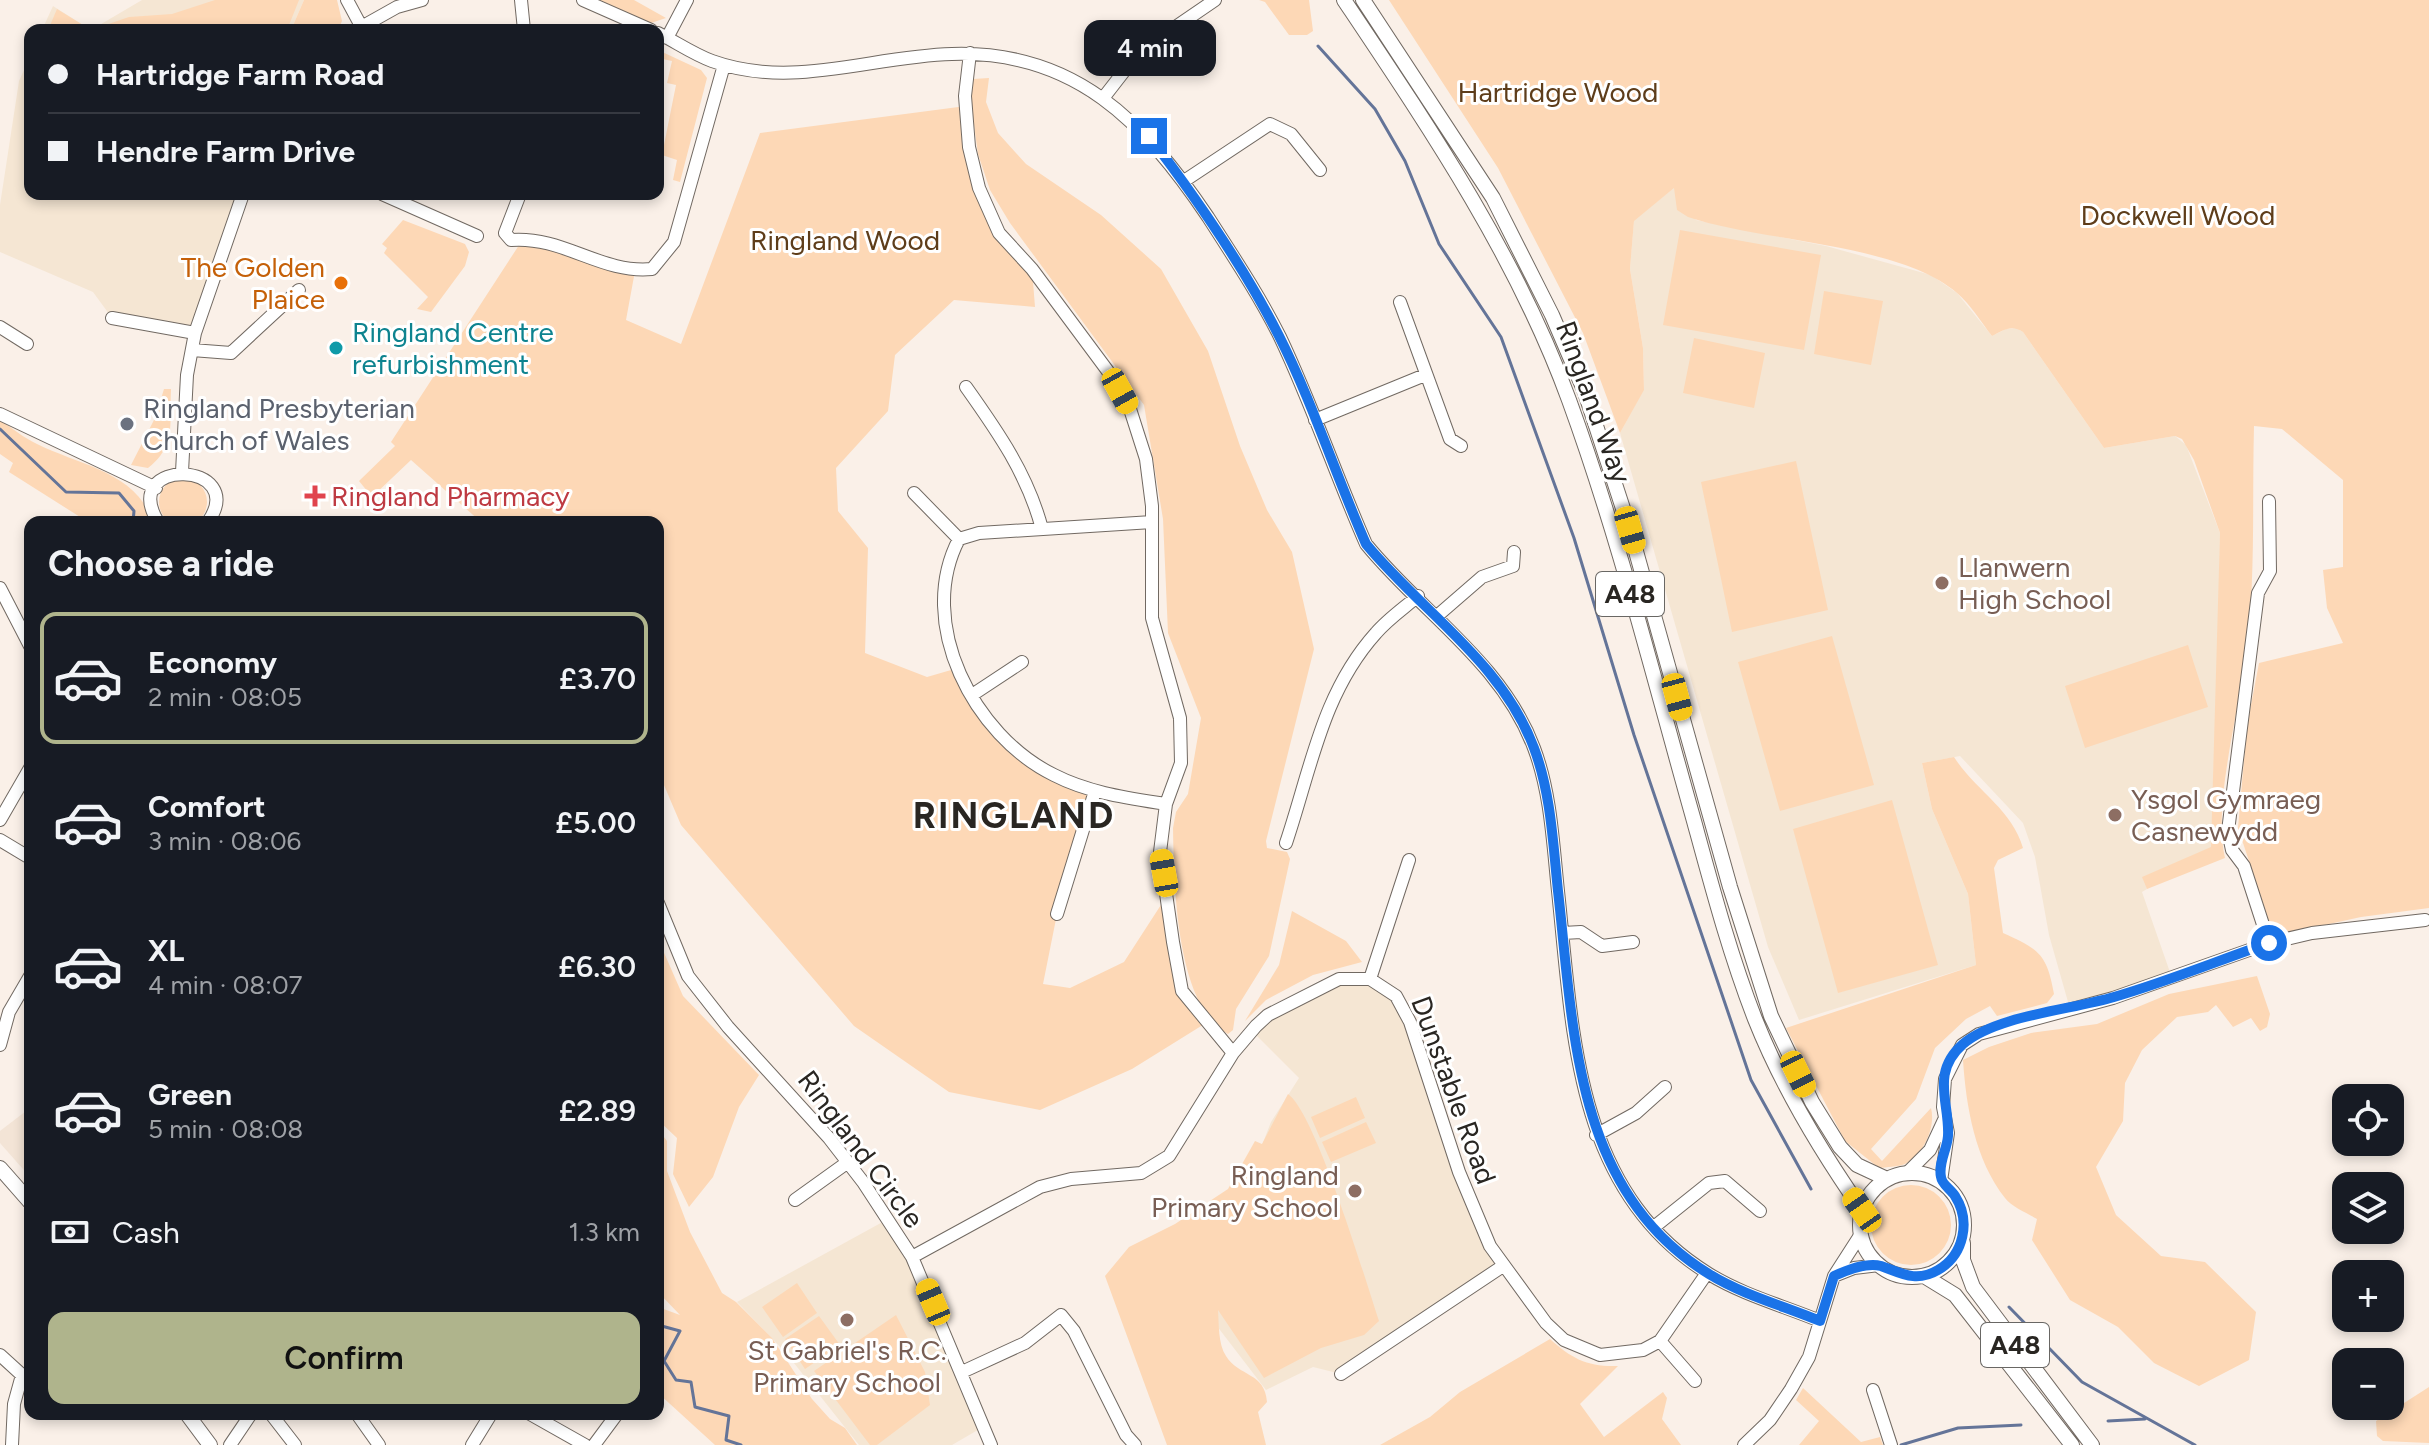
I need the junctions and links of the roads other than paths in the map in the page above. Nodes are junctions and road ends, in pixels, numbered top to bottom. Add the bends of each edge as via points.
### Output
1 (347, 0) edge
2 (422, 0) edge
3 (521, 0) edge
4 (583, 0) edge
5 (687, 0) edge
6 (1344, 0) edge
7 (1363, 0) edge
8 (1207, 2) edge
9 (357, 24) edge
10 (366, 24) edge
11 (523, 24) edge
12 (637, 24) edge
13 (664, 32) edge
14 (664, 36) edge
15 (970, 53) junction
16 (724, 65) junction
17 (1104, 97) junction
18 (1320, 170) dead end
19 (1184, 181) junction
20 (241, 200) edge
21 (396, 200) edge
22 (518, 200) edge
23 (477, 236) dead end
24 (299, 290) dead end
25 (1400, 302) dead end
26 (112, 318) dead end
27 (0, 327) edge
28 (195, 333) junction
29 (27, 344) dead end
30 (192, 350) junction
31 (1425, 375) junction
32 (966, 387) dead end
33 (0, 414) edge
34 (1315, 420) junction
35 (1461, 446) dead end
36 (182, 472) junction
37 (156, 488) junction
38 (914, 493) dead end
39 (2269, 501) dead end
40 (156, 516) edge
41 (211, 516) edge
42 (1152, 522) junction
43 (1042, 529) junction
44 (959, 539) junction
45 (1514, 552) dead end
46 (0, 588) edge
47 (1418, 596) junction
48 (1437, 616) junction
49 (24, 634) edge
50 (1022, 662) dead end
51 (972, 695) junction
52 (24, 778) edge
53 (1095, 791) junction
54 (1166, 804) junction
55 (0, 820) edge
56 (0, 840) edge
57 (1286, 843) dead end
58 (24, 854) edge
59 (1409, 860) dead end
60 (1057, 914) dead end
61 (664, 918) edge
62 (2425, 920) dead end
63 (1563, 933) junction
64 (1633, 942) dead end
65 (2269, 943) junction
66 (1370, 979) junction
67 (24, 985) edge
68 (16, 997) junction
69 (24, 999) edge
70 (0, 1045) edge
71 (1233, 1053) junction
72 (1665, 1087) dead end
73 (1945, 1118) junction
74 (1596, 1135) junction
75 (848, 1162) junction
76 (0, 1168) edge
77 (1908, 1172) junction
78 (1887, 1179) junction
79 (1941, 1181) junction
80 (24, 1195) edge
81 (795, 1200) dead end
82 (1862, 1210) junction
83 (1760, 1211) dead end
84 (1654, 1227) junction
85 (1861, 1234) junction
86 (1963, 1235) junction
87 (912, 1257) junction
88 (1879, 1265) junction
89 (1503, 1266) junction
90 (1707, 1273) junction
91 (1834, 1276) junction
92 (1924, 1276) junction
93 (1820, 1321) junction
94 (1660, 1341) junction
95 (0, 1355) edge
96 (24, 1368) edge
97 (962, 1372) junction
98 (1341, 1374) dead end
99 (24, 1375) edge
100 (1695, 1381) dead end
101 (1873, 1390) dead end
102 (191, 1420) edge
103 (247, 1420) edge
104 (276, 1420) edge
105 (361, 1420) edge
106 (487, 1420) edge
107 (541, 1420) edge
108 (613, 1420) edge
109 (12, 1445) edge
110 (210, 1445) edge
111 (230, 1445) edge
112 (295, 1445) edge
113 (379, 1445) edge
114 (472, 1445) edge
115 (585, 1445) edge
116 (594, 1445) edge
117 (991, 1445) edge
118 (1135, 1445) edge
119 (1744, 1445) edge
120 (1891, 1445) edge
121 (2072, 1445) edge
122 (2092, 1445) edge

1 - 9 street
2 - 10 street
3 - 11 street
4 - 12 street
5 - 13 street
6 - 82 main road, Ringland Way / A48 via 1480,211 1535,319 1608,515 1755,1020 1795,1105
7 - 78 main road, Ringland Way / A48 via 1493,198 1552,315 1585,392 1630,530 1771,1016 1840,1147 1857,1165
8 - 17 street via 1139,52
14 - 16 street
15 - 16 street via 795,74
15 - 17 street via 1036,63
15 - 42 street via 966,106 979,188 999,233 1092,349 1130,409 1146,459
16 - 22 street via 674,242 652,269 611,265 539,239 511,240 505,233
17 - 19 street via 1149,136
18 - 19 street via 1291,134 1270,124
19 - 34 street via 1266,313
20 - 28 street
21 - 23 street
24 - 30 street via 231,353
25 - 31 street
26 - 28 street
27 - 29 street
28 - 30 street
30 - 36 street
31 - 34 street
31 - 35 street via 1450,439
32 - 43 street via 1003,438 1033,496
33 - 37 street
34 - 47 street via 1366,544
36 - 37 street
36 - 41 street via 209,485 215,506
37 - 40 street
38 - 44 street
39 - 65 street via 2270,571 2258,593 2228,831
42 - 43 street
42 - 54 street via 1152,618 1180,718 1181,763
43 - 44 street
44 - 51 street via 948,560 946,637
45 - 48 street via 1513,566 1482,577
46 - 49 street
47 - 48 street
47 - 57 street via 1377,631 1332,698
48 - 63 street via 1497,683 1534,748 1550,820
50 - 51 street
51 - 53 street via 1011,748 1054,775
52 - 55 street
53 - 54 street
53 - 60 street
54 - 71 street via 1160,852 1182,991
56 - 58 street
59 - 66 street
61 - 75 street, Ringland Circle via 688,976
62 - 65 street
63 - 64 street via 1581,932 1602,946
63 - 74 street via 1578,1060
65 - 73 street via 2113,998 1979,1034 1952,1058 1942,1096
66 - 71 street via 1339,979 1268,1015
66 - 89 street, Dunstable Road via 1396,996 1410,1022 1469,1198
67 - 68 street
68 - 69 street
68 - 70 street
71 - 87 street via 1169,1156 1141,1173 1040,1187
72 - 74 street via 1636,1113
73 - 77 street via 1930,1150
73 - 79 street
74 - 84 street via 1615,1177
75 - 81 street
75 - 87 street, Ringland Circle
76 - 80 main road
77 - 78 main road
77 - 79 main road
78 - 82 main road
79 - 86 main road, A48 via 1961,1205
82 - 85 main road
83 - 84 street via 1725,1181 1709,1183
84 - 90 street
85 - 88 main road
85 - 91 street
86 - 92 main road via 1950,1261
86 - 122 main road, A48 via 1963,1260 1973,1287
87 - 97 street, Ringland Circle
88 - 91 street
88 - 92 main road, A48 via 1893,1273
89 - 94 street, Dunstable Road via 1546,1323 1580,1349 1620,1355
89 - 98 street
90 - 93 street
90 - 94 street
91 - 93 street
92 - 121 main road, A48 via 1955,1295
93 - 119 street via 1809,1357 1791,1389
94 - 100 street
95 - 96 street
97 - 117 street, Ringland Circle
97 - 118 street via 1025,1343 1061,1315
99 - 109 street via 14,1404
101 - 120 street
102 - 110 main road
103 - 111 street
104 - 112 street
105 - 113 street
106 - 114 street
107 - 115 street
108 - 116 street

